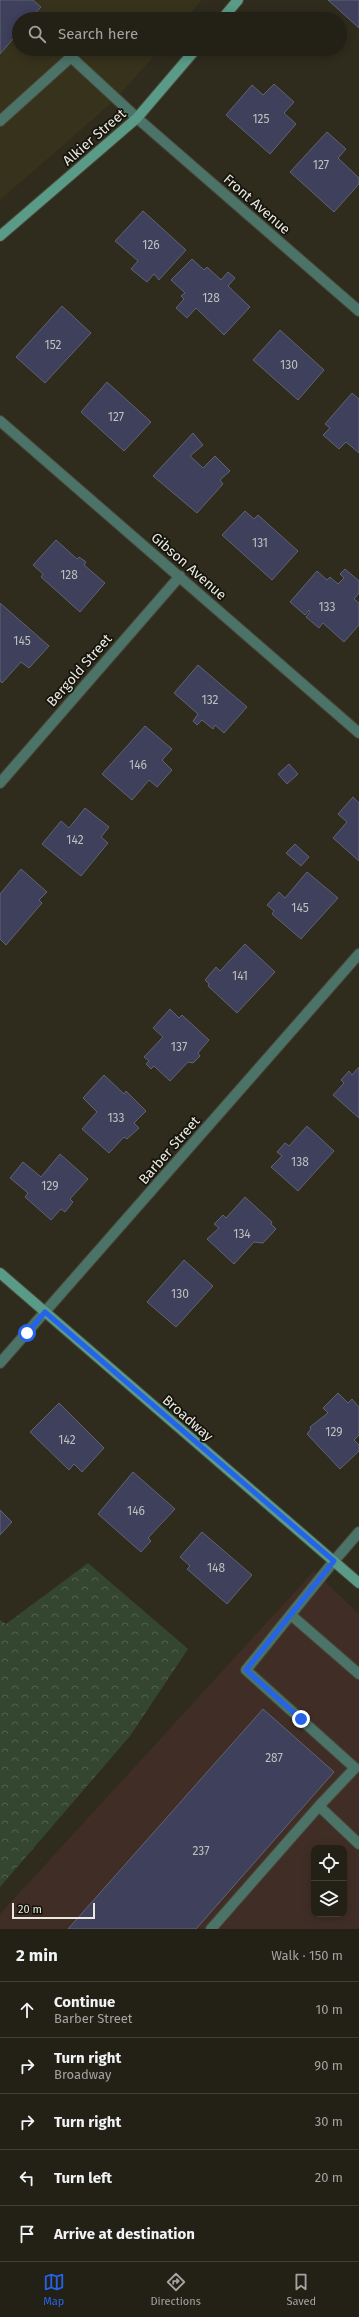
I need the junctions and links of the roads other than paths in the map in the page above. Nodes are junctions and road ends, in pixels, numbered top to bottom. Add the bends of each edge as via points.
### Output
1 (238, 0) edge
2 (228, 12) edge
3 (190, 56) edge
4 (137, 118) junction
5 (0, 121) edge
6 (0, 236) edge
7 (359, 311) edge
8 (0, 421) edge
9 (180, 576) junction
10 (359, 733) edge
11 (0, 783) edge
12 (359, 954) edge
13 (0, 1273) edge
14 (45, 1312) junction
15 (0, 1363) edge
16 (359, 1532) edge
17 (334, 1561) junction
18 (359, 1583) edge
19 (291, 1615) junction
20 (359, 1674) edge
21 (357, 1765) edge
22 (319, 1806) junction
23 (359, 1844) edge
24 (211, 1929) edge

1 - 2 street
3 - 4 street, Alkier Street
4 - 5 street, Front Avenue via 71,57
4 - 6 street, Alkier Street
4 - 7 street, Front Avenue
8 - 9 street, Gibson Avenue
9 - 10 street, Gibson Avenue
9 - 11 street, Bergold Street
12 - 14 street, Barber Street
13 - 14 street, Broadway
14 - 15 street, Barber Street
14 - 17 street, Broadway
16 - 17 street
17 - 18 street, Broadway
17 - 19 street
19 - 20 street
19 - 21 street via 246,1670
21 - 22 street
22 - 23 street
22 - 24 street

